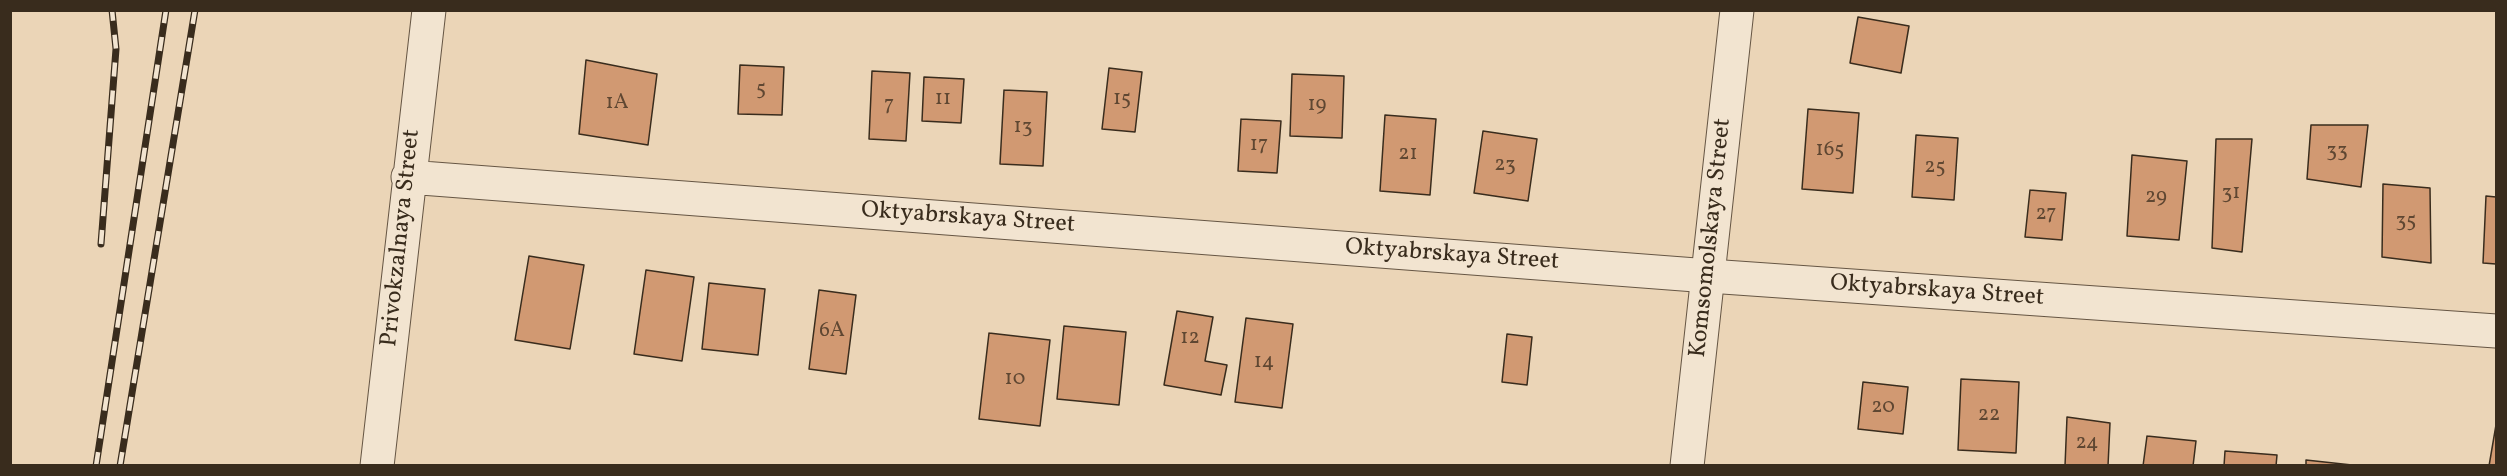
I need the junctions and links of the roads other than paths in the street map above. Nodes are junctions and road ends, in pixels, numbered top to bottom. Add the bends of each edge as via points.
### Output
1 (429, 10) edge
2 (1737, 10) edge
3 (408, 177) junction
4 (1709, 276) junction
5 (2496, 331) edge
6 (377, 465) edge
7 (1687, 465) edge

1 - 3 street, Privokzalnaya Street
2 - 4 street, Komsomolskaya Street
3 - 4 street, Oktyabrskaya Street
3 - 6 street, Privokzalnaya Street
4 - 5 street, Oktyabrskaya Street
4 - 7 street, Komsomolskaya Street

